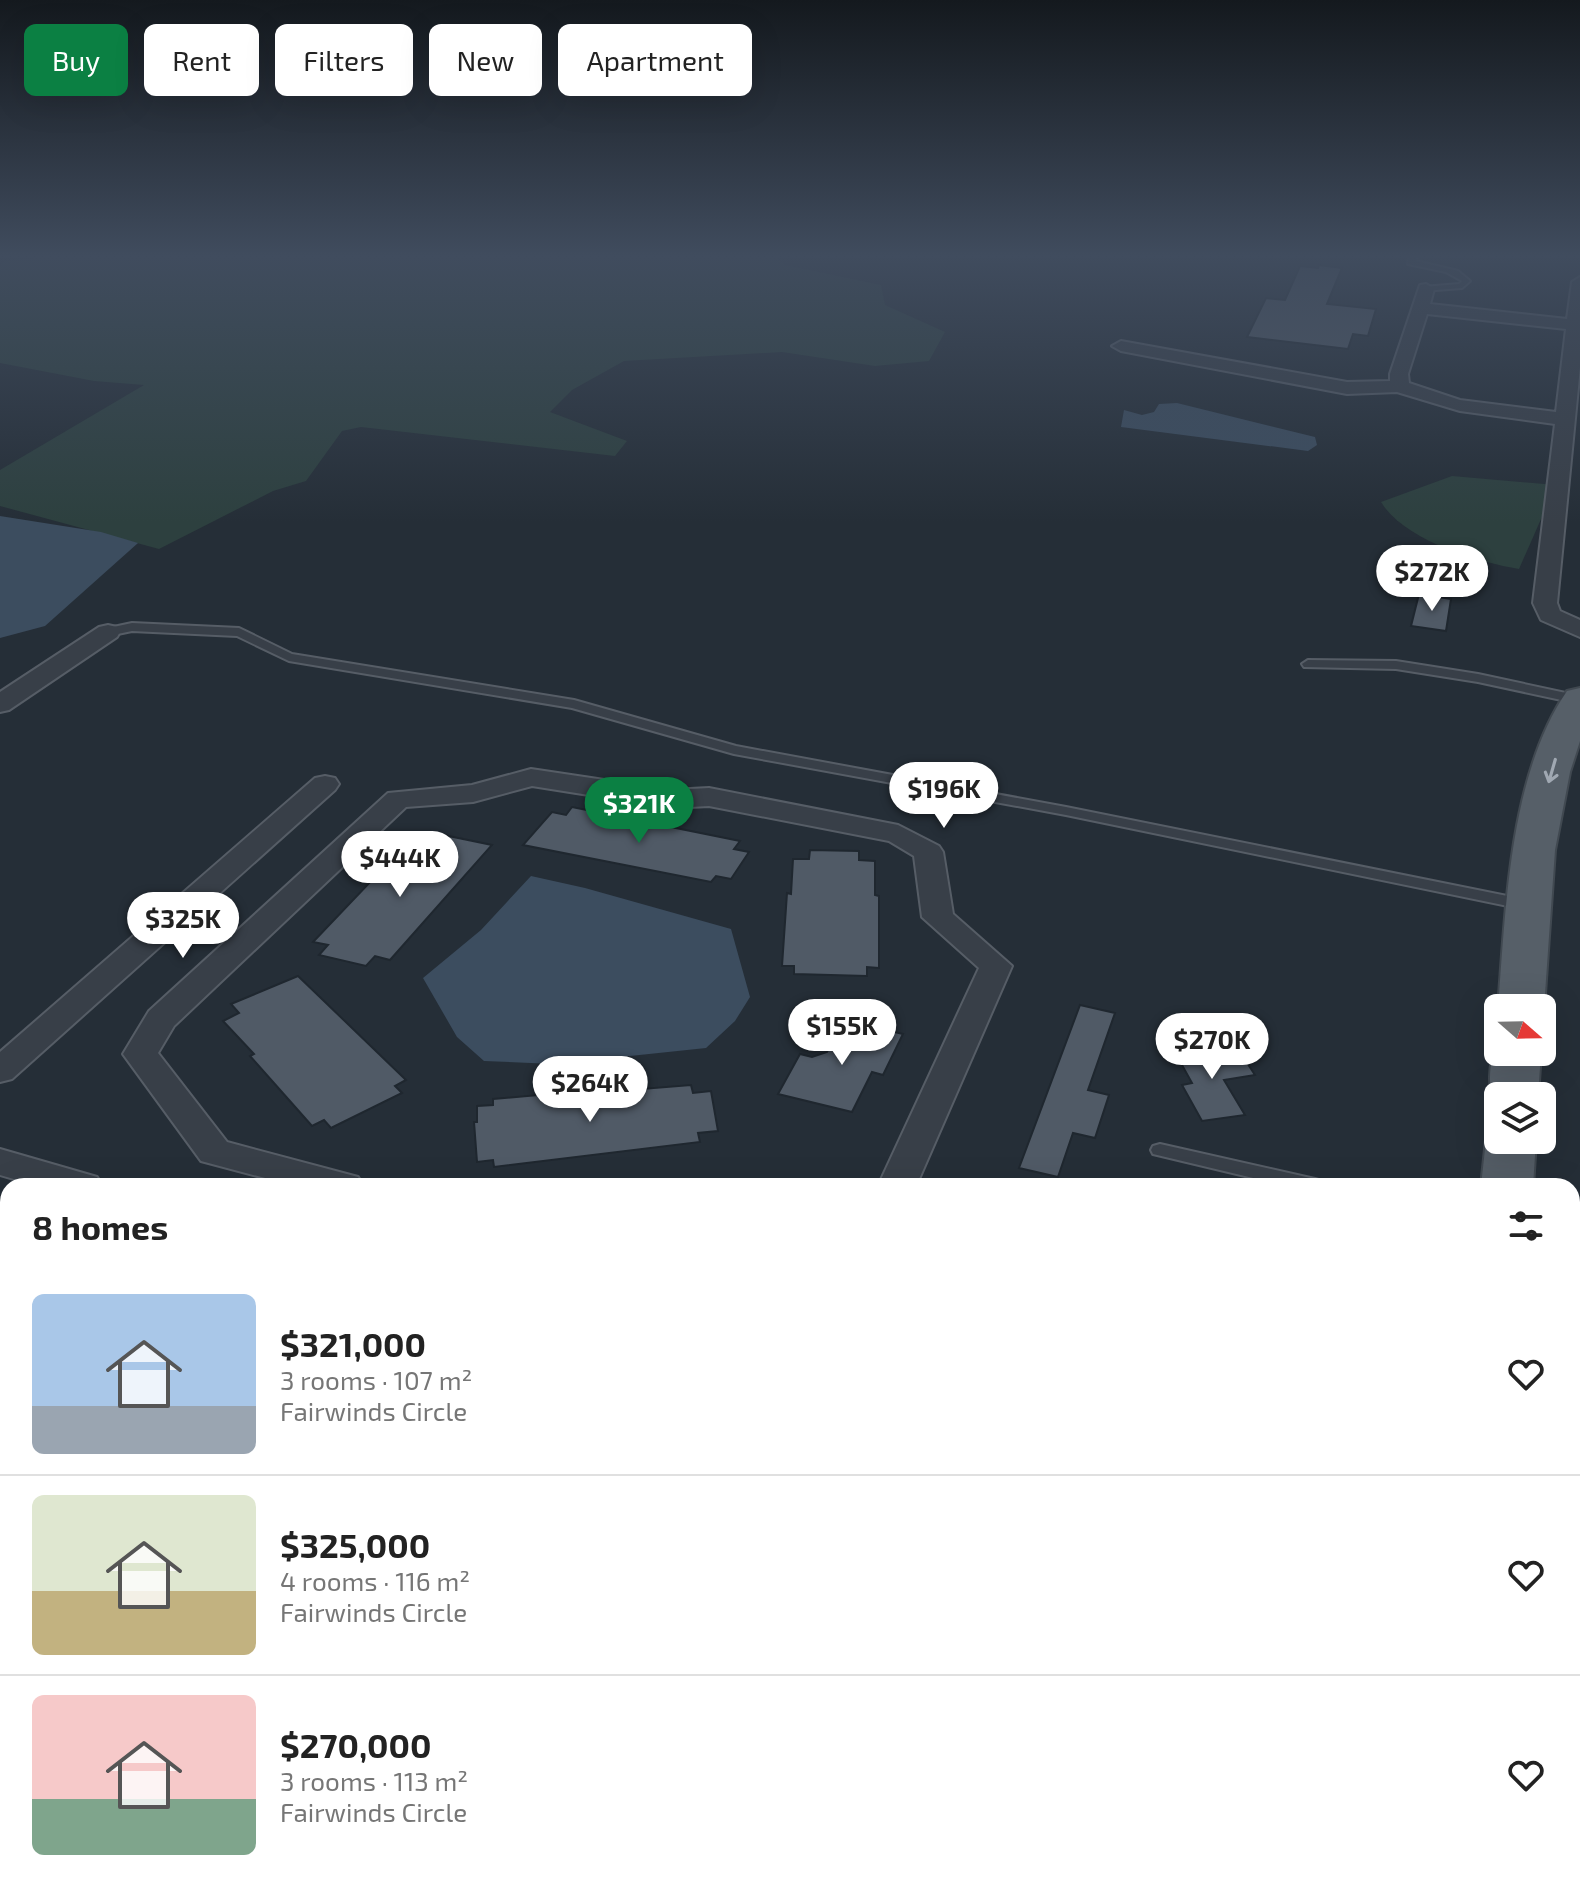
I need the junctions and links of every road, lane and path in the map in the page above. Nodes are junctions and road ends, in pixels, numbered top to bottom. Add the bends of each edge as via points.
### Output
1 (1408, 345) edge
2 (1573, 345) edge
3 (1121, 346) dead end
4 (1400, 386) junction
5 (1565, 419) junction
6 (1580, 630) edge
7 (108, 632) joint
8 (1308, 664) dead end
9 (1580, 699) edge
10 (0, 704) edge
11 (325, 784) dead end
12 (1529, 905) junction
13 (1522, 994) edge
14 (0, 1071) edge
15 (1160, 1150) dead end
16 (1510, 1154) edge
17 (0, 1162) edge
18 (56, 1178) edge
19 (314, 1178) edge
20 (901, 1178) edge
21 (1281, 1178) edge
22 (1508, 1178) edge

1 - 4 street
2 - 5 street
3 - 4 street via 1347,388
4 - 5 street via 1424,398 1463,406
5 - 6 street via 1545,603 1550,615
7 - 10 street
7 - 12 lane via 132,627 239,632 289,657 574,704 734,750
8 - 9 lane via 1396,665
9 -> 12 main road via 1546,792
11 - 14 street
12 - 13 main road
15 - 21 lane
16 - 22 main road
17 - 18 street
19 - 20 street via 214,1152 140,1054 161,1019 398,799 473,793 531,777 671,799 709,797 898,834 928,852 938,917 996,966

